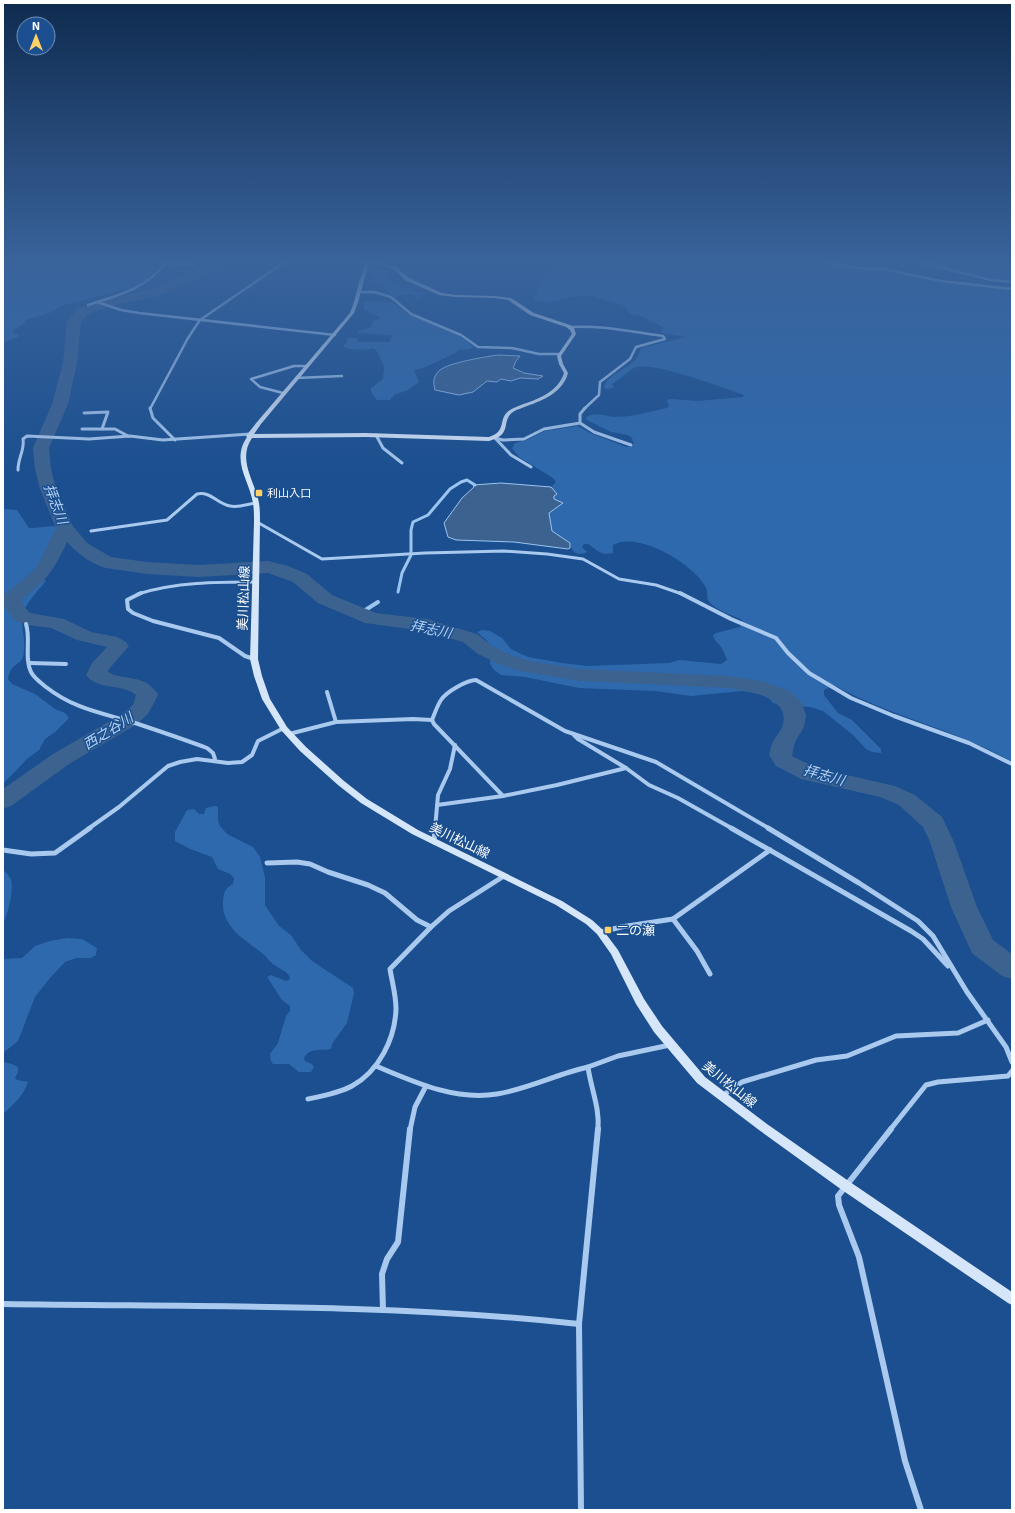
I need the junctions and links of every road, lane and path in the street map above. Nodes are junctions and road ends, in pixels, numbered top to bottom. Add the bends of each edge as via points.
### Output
1 (191, 334) edge
2 (322, 334) edge
3 (458, 334) edge
4 (574, 334) edge
5 (642, 334) edge
6 (335, 335) joint
7 (560, 354) junction
8 (307, 366) junction
9 (342, 376) dead end
10 (296, 378) junction
11 (283, 393) junction
12 (92, 409) dead end
13 (84, 413) dead end
14 (91, 413) junction
15 (580, 423) junction
16 (82, 429) dead end
17 (102, 429) junction
18 (249, 435) junction
19 (376, 435) junction
20 (130, 436) junction
21 (495, 438) junction
22 (175, 440) junction
23 (631, 446) dead end
24 (402, 463) dead end
25 (530, 467) dead end
26 (18, 470) dead end
27 (256, 503) junction
28 (257, 522) junction
29 (91, 531) dead end
30 (256, 578) junction
31 (26, 624) dead end
32 (254, 659) junction
33 (30, 663) junction
34 (66, 664) dead end
35 (327, 692) dead end
36 (432, 720) junction
37 (336, 722) junction
38 (286, 731) junction
39 (574, 735) junction
40 (455, 745) junction
41 (214, 759) junction
42 (1012, 764) edge
43 (626, 768) junction
44 (503, 796) junction
45 (437, 805) junction
46 (434, 842) junction
47 (3, 850) edge
48 (770, 850) junction
49 (267, 863) dead end
50 (504, 876) junction
51 (673, 919) junction
52 (431, 926) junction
53 (600, 932) junction
54 (953, 970) junction
55 (710, 974) dead end
56 (988, 1020) junction
57 (670, 1045) junction
58 (1012, 1062) edge
59 (376, 1066) junction
60 (588, 1067) junction
61 (1012, 1071) edge
62 (426, 1086) junction
63 (722, 1096) junction
64 (308, 1099) dead end
65 (846, 1186) junction
66 (1012, 1299) edge
67 (3, 1304) edge
68 (383, 1310) junction
69 (579, 1324) junction
70 (581, 1510) edge
71 (921, 1510) edge

1 - 22 street via 152,401 150,409 153,418
2 - 6 street
3 - 7 street via 478,347 515,348 539,354
4 - 7 main road
5 - 15 street via 663,336 665,339 636,347 630,359 603,379 600,382 599,395 580,414
6 - 8 main road, 美川松山線
7 - 21 main road via 559,360 566,373 561,385 507,414 503,433
8 - 10 main road, 美川松山線
8 - 11 street via 294,366 251,379 260,387
9 - 10 street
10 - 11 main road, 美川松山線
11 - 18 main road, 美川松山線
12 - 14 street
13 - 14 street
14 - 17 street via 108,412
15 - 21 street via 552,427 519,440
15 - 23 street via 594,432
16 - 17 street
17 - 20 street via 115,429
18 - 19 main road
18 - 22 street
18 - 27 main road, 美川松山線 via 243,452 243,464
19 - 21 main road
19 - 24 street via 386,451
20 - 22 street
20 - 26 street via 89,439 24,437
21 - 25 street via 511,455
27 - 28 main road, 美川松山線
27 - 29 street via 226,506 207,493 201,492 167,520
28 - 30 main road, 美川松山線
28 - 42 street via 322,559 504,551 583,559 619,579 677,591 731,619 764,632 776,638 809,673 851,698 956,737
30 - 32 main road, 美川松山線
30 - 32 street via 154,589 132,597 127,606 129,610 142,617 217,638 230,644 243,656
31 - 33 street via 29,632
32 - 38 main road, 美川松山線 via 266,699
33 - 34 street
33 - 41 street via 34,676 82,709 140,725 207,748 213,753
35 - 37 street
36 - 37 street
36 - 39 street via 441,698 470,680 476,680
36 - 40 street
37 - 38 street
38 - 41 street via 258,741 253,755 248,759 232,763
38 - 46 main road, 美川松山線 via 303,749 364,800
39 - 43 street
39 - 54 street via 590,738 656,762 902,909 933,936
40 - 44 street
40 - 45 street via 450,769 438,795
41 - 47 street via 187,759 168,766 119,807 55,853 31,854
43 - 44 street
43 - 48 street via 649,785 678,798
44 - 45 street
45 - 46 street
46 - 50 main road, 美川松山線
48 - 51 street
48 - 54 street via 923,939
49 - 52 street via 310,864 368,885 385,893 417,920
50 - 52 street via 449,911
50 - 53 main road, 美川松山線 via 575,912
51 - 53 street
51 - 55 street via 697,951
52 - 59 street via 390,970 396,1010 388,1046
53 - 57 main road, 美川松山線 via 615,952 649,1016
54 - 56 street
56 - 58 street via 1006,1047
56 - 63 street via 958,1033 896,1036 847,1056 816,1060 742,1082
57 - 60 street via 620,1054
57 - 63 main road, 美川松山線 via 701,1080
59 - 62 street
59 - 64 street via 354,1086
60 - 62 street via 496,1095 466,1094
60 - 69 street via 597,1103 598,1127
61 - 65 street via 1008,1076 926,1085
62 - 68 street via 411,1121 398,1242 382,1266
63 - 65 main road, 美川松山線
65 - 66 main road, 美川松山線
65 - 71 street via 838,1196 839,1205 858,1257 905,1461
67 - 68 street
68 - 69 street via 533,1318
69 - 70 street

